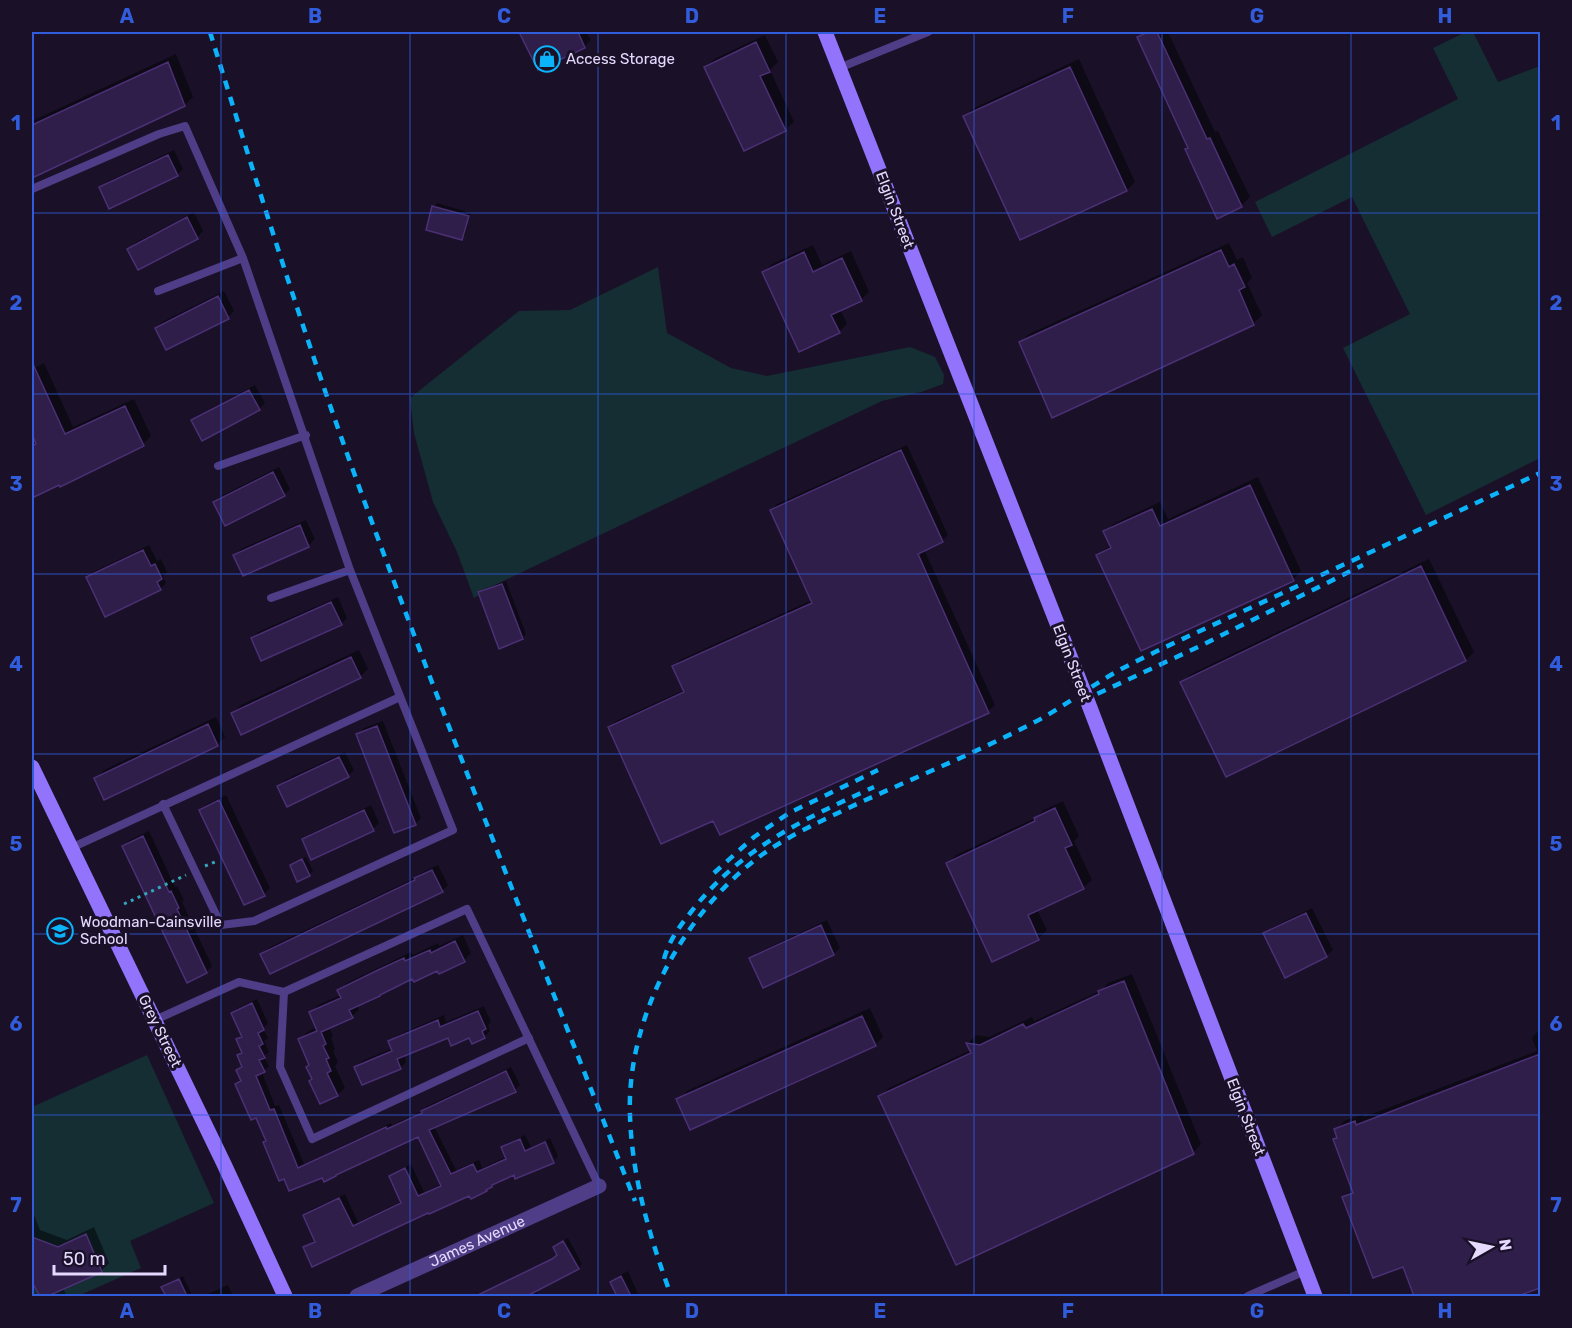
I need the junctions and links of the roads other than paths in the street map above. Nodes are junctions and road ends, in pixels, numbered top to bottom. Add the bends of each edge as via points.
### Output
1 (825, 32) edge
2 (928, 32) edge
3 (839, 68) junction
4 (32, 189) edge
5 (243, 258) junction
6 (158, 291) dead end
7 (306, 435) junction
8 (218, 466) dead end
9 (351, 570) junction
10 (271, 598) dead end
11 (400, 697) junction
12 (32, 767) edge
13 (163, 804) junction
14 (71, 848) junction
15 (284, 992) junction
16 (155, 1020) junction
17 (529, 1038) junction
18 (599, 1186) joint
19 (1305, 1271) junction
20 (285, 1296) edge
21 (357, 1296) edge
22 (1248, 1296) edge
23 (1315, 1296) edge

1 - 3 main road, Elgin Street
2 - 3 lane
3 - 19 main road, Elgin Street via 1084,692
4 - 5 lane via 185,126
5 - 6 lane
5 - 7 lane
7 - 8 lane
7 - 9 lane
9 - 10 lane
9 - 11 lane
11 - 13 lane
11 - 13 lane via 453,830 254,921 221,925
12 - 14 main road, Grey Street
13 - 14 lane
14 - 16 main road, Grey Street
15 - 16 lane via 239,982
15 - 17 lane via 467,909
15 - 17 lane via 280,1067 312,1139
16 - 20 main road, Grey Street
17 - 18 lane
18 - 21 street, James Avenue
19 - 22 lane
19 - 23 main road, Elgin Street

